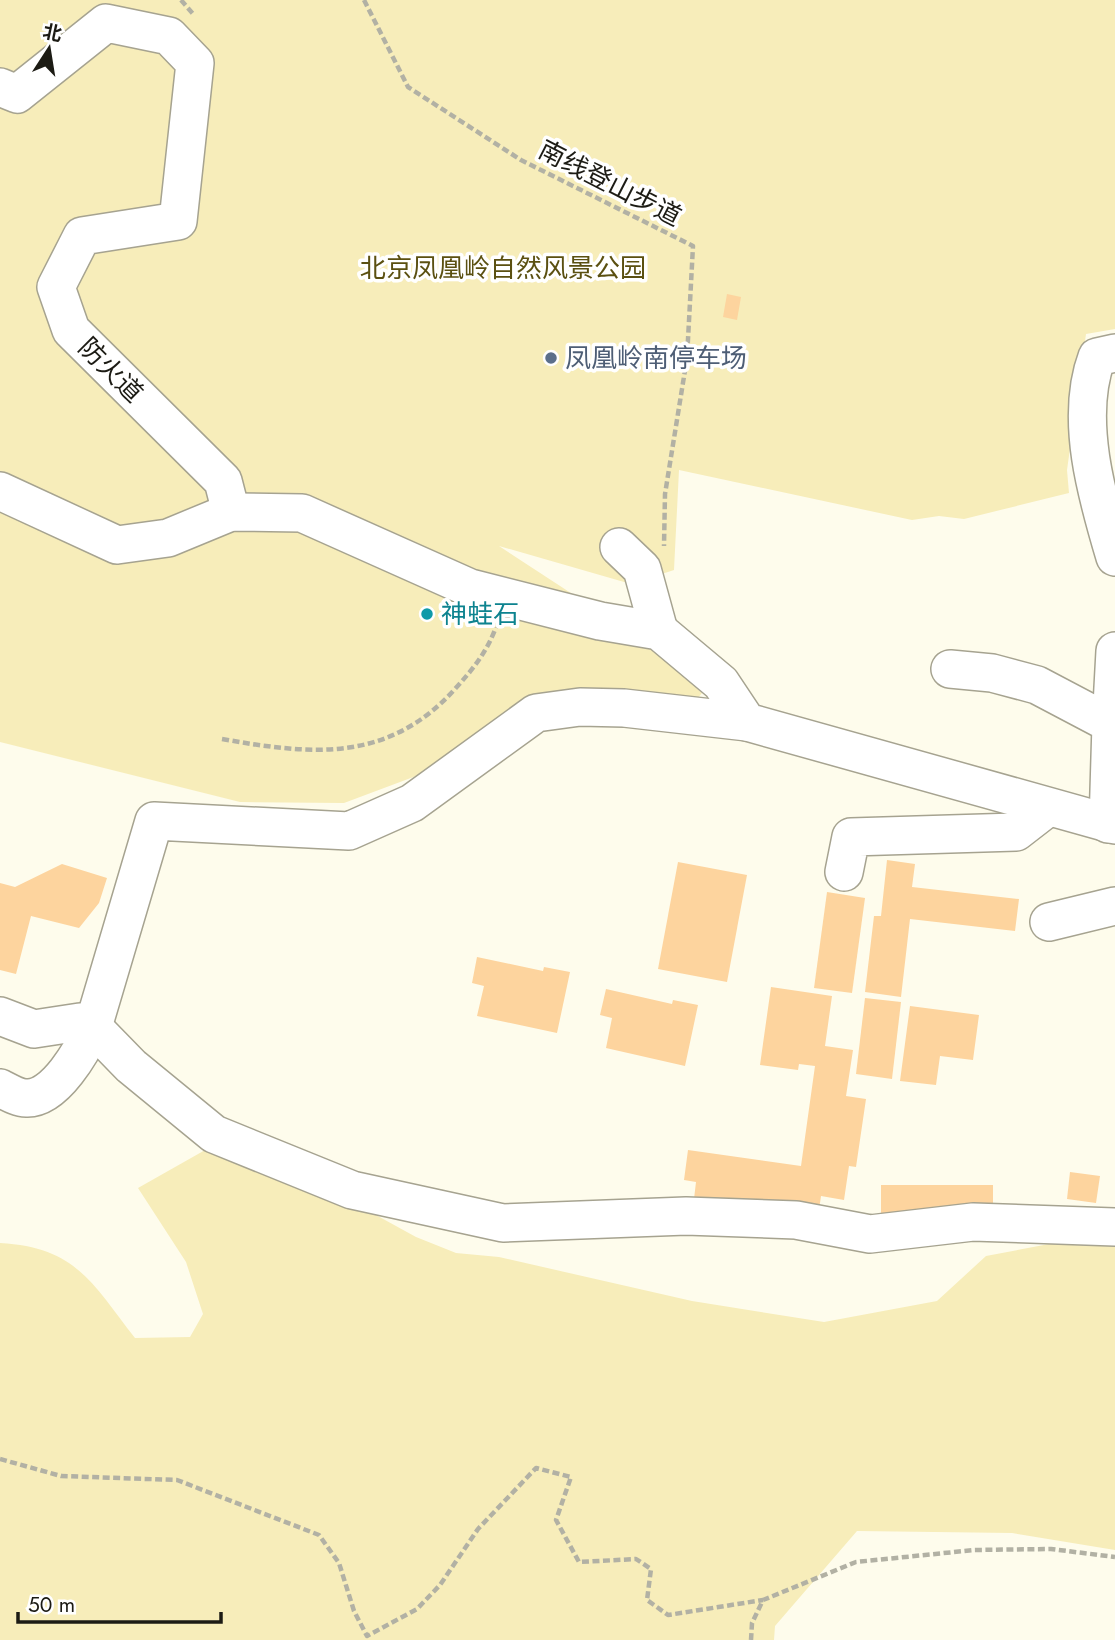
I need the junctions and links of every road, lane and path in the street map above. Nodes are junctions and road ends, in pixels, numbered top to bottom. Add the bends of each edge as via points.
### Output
1 (364, 0) edge
2 (0, 87) edge
3 (1115, 352) edge
4 (0, 491) edge
5 (231, 512) junction
6 (619, 547) dead end
7 (1115, 557) edge
8 (664, 558) dead end
9 (506, 597) junction
10 (659, 631) junction
11 (1115, 651) edge
12 (950, 669) dead end
13 (747, 722) junction
14 (1111, 724) junction
15 (222, 739) dead end
16 (1046, 808) junction
17 (1112, 824) edge
18 (844, 872) dead end
19 (1115, 906) edge
20 (1049, 922) dead end
21 (0, 1016) edge
22 (93, 1027) junction
23 (0, 1088) edge
24 (1115, 1227) edge
25 (0, 1459) edge
26 (1115, 1557) edge
27 (763, 1600) junction
28 (751, 1640) edge

1 - 8 path, 南线登山步道 via 408,87 521,160 692,246 687,358 665,494
2 - 5 street, 防火道 via 17,94 106,23 169,36 195,63 178,221 82,236 56,287 71,330 223,481
3 - 7 street via 1097,357 1089,379 1091,476
4 - 5 street via 117,545 168,538
5 - 9 street via 302,513 470,588
6 - 10 street via 642,569
9 - 10 street
9 - 15 path via 481,661 433,713 384,741 333,750 270,748
10 - 13 street via 721,683
11 - 14 street
12 - 14 street via 992,673 1037,685
13 - 16 street
13 - 22 street via 580,706 536,713 412,803 349,831 154,821
14 - 17 street
16 - 17 street
16 - 18 street via 1016,832 851,837
19 - 20 street
21 - 22 street via 34,1029 80,1022
22 - 23 street via 78,1059 58,1082 24,1099
22 - 24 street via 142,1076 215,1134 352,1190 503,1223 686,1216 796,1220 870,1234 973,1222
25 - 27 path via 61,1476 177,1480 319,1535 339,1563 367,1636 417,1609 440,1586 478,1529 536,1468 570,1477 556,1520 579,1562 636,1559 651,1569 648,1600 668,1615
26 - 27 path via 1051,1549 974,1550 856,1562
27 - 28 path via 752,1623

